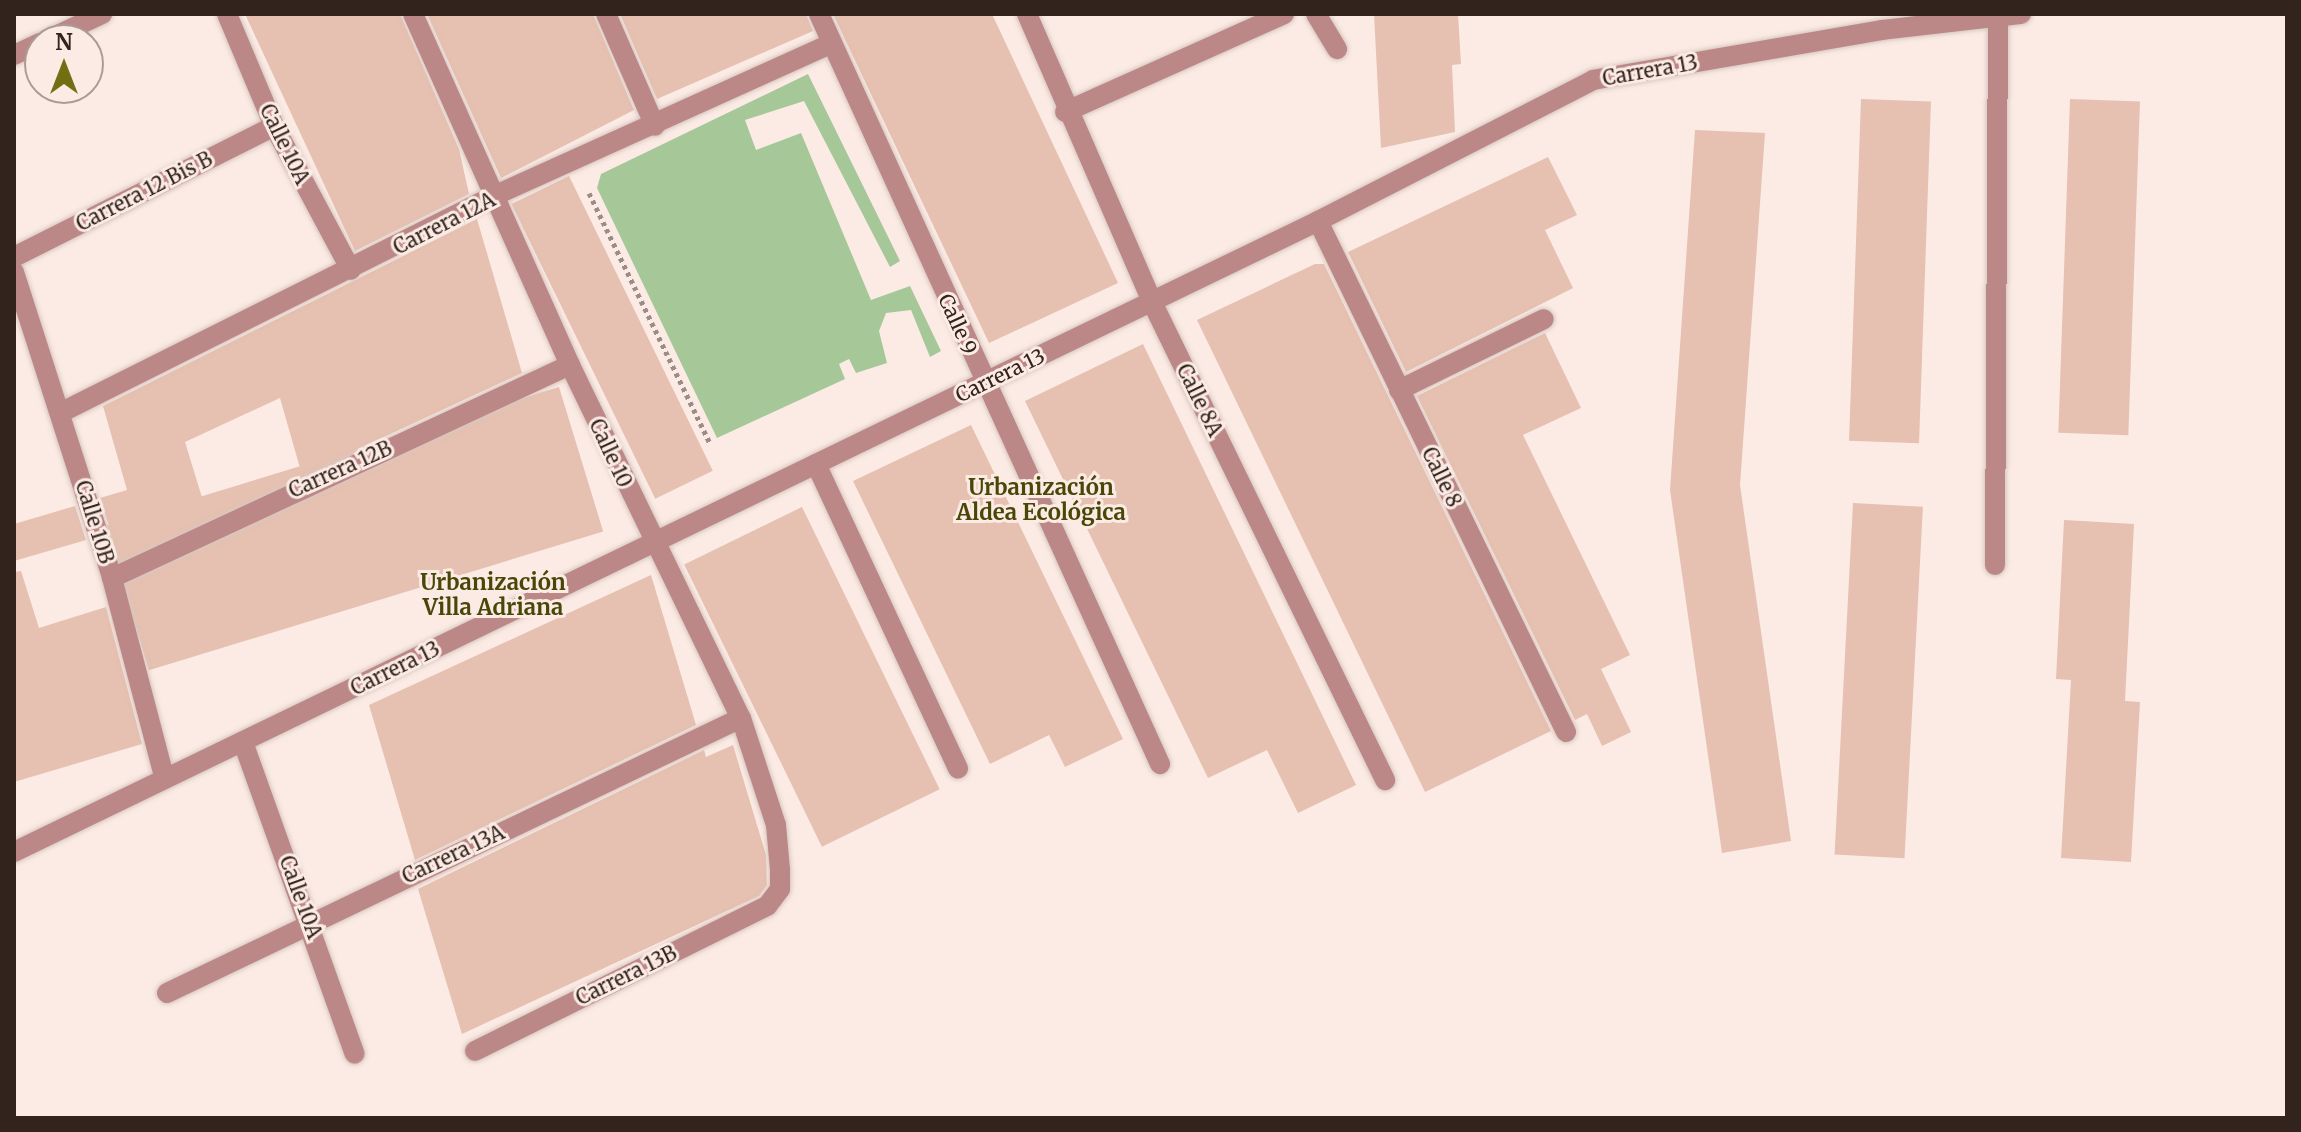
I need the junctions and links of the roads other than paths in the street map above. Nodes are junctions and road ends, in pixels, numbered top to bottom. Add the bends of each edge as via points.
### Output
1 (102, 14) edge
2 (227, 14) edge
3 (413, 14) edge
4 (606, 14) edge
5 (819, 14) edge
6 (1027, 14) edge
7 (1284, 14) edge
8 (1316, 14) edge
9 (2021, 14) edge
10 (1998, 17) junction
11 (81, 24) edge
12 (830, 44) junction
13 (1337, 49) dead end
14 (1065, 112) junction
15 (274, 126) junction
16 (655, 126) junction
17 (498, 194) junction
18 (1318, 221) junction
19 (14, 257) edge
20 (351, 270) junction
21 (14, 272) edge
22 (1152, 302) junction
23 (1544, 319) dead end
24 (570, 365) junction
25 (986, 382) junction
26 (1399, 390) junction
27 (62, 412) junction
28 (816, 464) junction
29 (653, 543) junction
30 (1995, 565) dead end
31 (112, 578) junction
32 (741, 718) junction
33 (1566, 732) dead end
34 (243, 742) junction
35 (1160, 764) dead end
36 (958, 768) dead end
37 (164, 776) junction
38 (1385, 780) dead end
39 (14, 852) edge
40 (777, 898) joint
41 (311, 921) junction
42 (167, 993) dead end
43 (475, 1051) dead end
44 (355, 1054) dead end

1 - 11 street
2 - 15 street, Calle 10A
3 - 17 street, Calle 10
4 - 16 street
5 - 12 street, Calle 9
6 - 14 street, Calle 8A
7 - 14 street
8 - 13 street
9 - 10 street, Carrera 13
10 - 18 street, Carrera 13 via 1882,30 1593,80
10 - 30 street
12 - 16 street, Carrera 12A
12 - 25 street, Calle 9
14 - 22 street, Calle 8A
15 - 19 street, Carrera 12 Bis B
15 - 20 street, Calle 10A
16 - 17 street, Carrera 12A
17 - 20 street, Carrera 12A
17 - 24 street, Calle 10
18 - 22 street, Carrera 13
18 - 26 street, Calle 8
20 - 27 street, Carrera 12A
21 - 27 street, Calle 10B
22 - 25 street, Carrera 13
22 - 38 street, Calle 8A
23 - 26 street
24 - 29 street, Calle 10
24 - 31 street, Carrera 12B
25 - 28 street, Carrera 13
25 - 35 street, Calle 9
26 - 33 street, Calle 8
27 - 31 street, Calle 10B
28 - 29 street, Carrera 13
28 - 36 street
29 - 32 street, Calle 10
29 - 34 street, Carrera 13
31 - 37 street, Calle 10B
32 - 40 street, Calle 10 via 776,825
32 - 41 street, Carrera 13A
34 - 37 street, Carrera 13
34 - 41 street, Calle 10A
37 - 39 street, Carrera 13
40 - 43 street, Carrera 13B
41 - 42 street, Carrera 13A
41 - 44 street, Calle 10A

